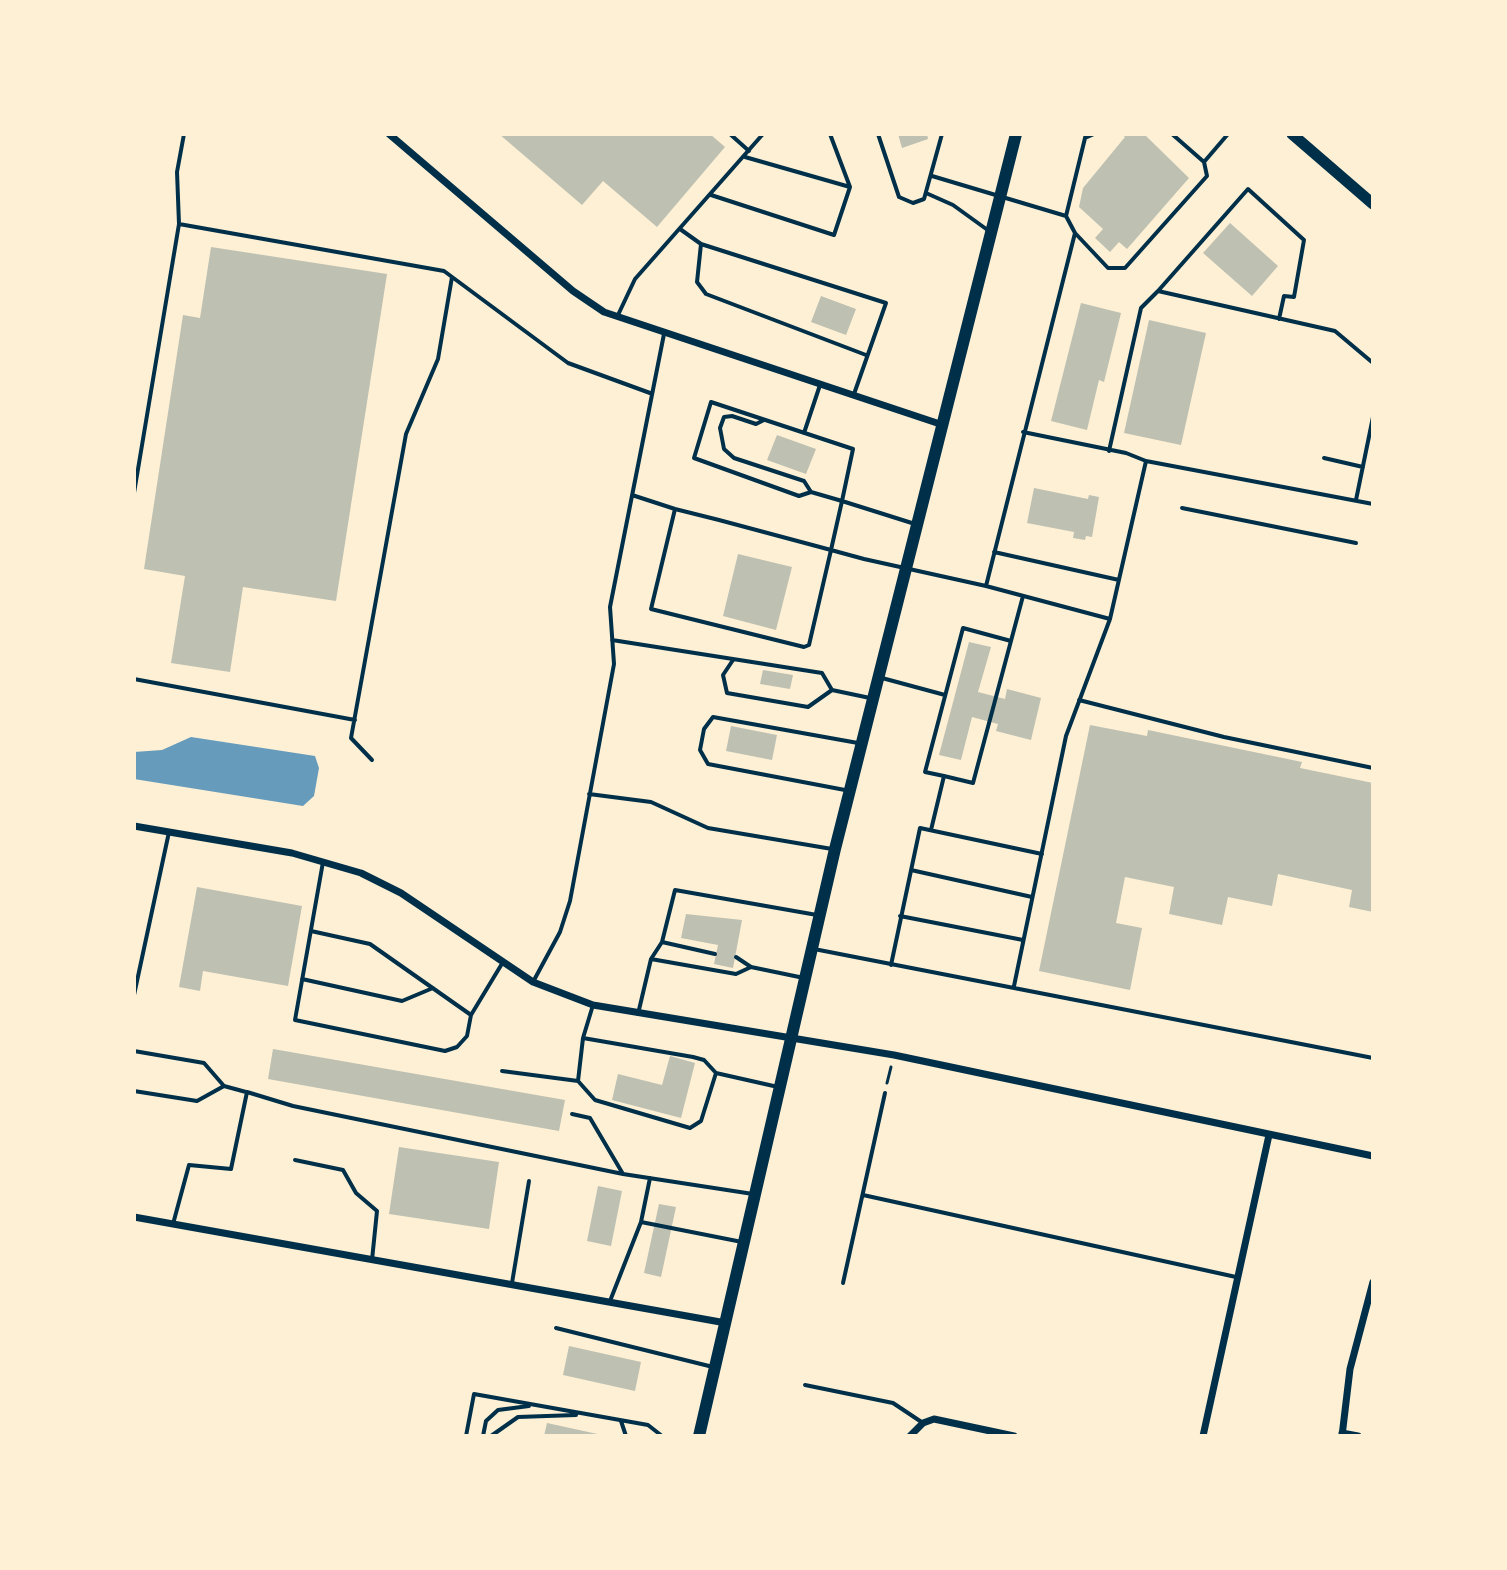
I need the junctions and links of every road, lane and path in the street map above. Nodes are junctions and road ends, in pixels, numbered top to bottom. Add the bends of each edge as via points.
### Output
1 (184, 134) edge
2 (389, 134) edge
3 (730, 134) edge
4 (763, 134) edge
5 (830, 134) edge
6 (878, 134) edge
7 (942, 134) edge
8 (1016, 134) edge
9 (1094, 134) edge
10 (1172, 134) edge
11 (1228, 134) edge
12 (1292, 134) edge
13 (1085, 136) edge
14 (749, 151) junction
15 (744, 157) junction
16 (1204, 162) junction
17 (932, 176) junction
18 (850, 187) junction
19 (926, 193) junction
20 (711, 195) junction
21 (999, 198) junction
22 (1373, 204) edge
23 (1066, 216) junction
24 (179, 224) junction
25 (680, 229) junction
26 (990, 233) junction
27 (1075, 233) junction
28 (701, 244) junction
29 (452, 277) junction
30 (1158, 291) junction
31 (616, 318) junction
32 (1279, 319) junction
33 (664, 331) junction
34 (866, 355) junction
35 (1373, 363) edge
36 (820, 385) junction
37 (650, 393) junction
38 (853, 396) junction
39 (1373, 417) edge
40 (764, 420) junction
41 (943, 425) junction
42 (1023, 432) junction
43 (804, 433) junction
44 (1109, 451) junction
45 (1324, 458) dead end
46 (1146, 461) junction
47 (1363, 467) junction
48 (811, 492) junction
49 (134, 493) edge
50 (632, 495) junction
51 (1356, 500) junction
52 (842, 501) junction
53 (1373, 504) edge
54 (1182, 508) dead end
55 (675, 509) junction
56 (916, 524) junction
57 (1356, 543) dead end
58 (831, 550) junction
59 (994, 552) junction
60 (905, 567) junction
61 (1119, 580) junction
62 (986, 586) junction
63 (1023, 596) junction
64 (1110, 619) junction
65 (612, 640) junction
66 (1011, 641) junction
67 (733, 660) junction
68 (878, 677) junction
69 (134, 679) edge
70 (832, 690) junction
71 (945, 695) junction
72 (872, 699) junction
73 (1079, 700) junction
74 (355, 720) junction
75 (860, 744) junction
76 (372, 760) dead end
77 (1373, 768) edge
78 (944, 776) junction
79 (849, 790) junction
80 (589, 794) junction
81 (134, 826) edge
82 (931, 830) junction
83 (169, 832) junction
84 (835, 849) junction
85 (1042, 854) junction
86 (324, 860) junction
87 (911, 870) junction
88 (1032, 897) junction
89 (819, 915) junction
90 (900, 916) junction
91 (311, 931) junction
92 (1024, 940) junction
93 (662, 942) junction
94 (812, 949) junction
95 (715, 954) dead end
96 (736, 957) dead end
97 (651, 959) junction
98 (503, 962) junction
99 (891, 965) junction
100 (751, 967) junction
101 (805, 978) junction
102 (302, 979) junction
103 (533, 982) junction
104 (1014, 986) junction
105 (433, 988) junction
106 (134, 995) edge
107 (593, 1005) junction
108 (638, 1014) junction
109 (471, 1015) junction
110 (583, 1038) junction
111 (790, 1040) junction
112 (134, 1051) edge
113 (894, 1055) junction
114 (1373, 1058) edge
115 (502, 1071) dead end
116 (716, 1073) junction
117 (578, 1081) junction
118 (224, 1086) junction
119 (780, 1087) junction
120 (134, 1091) edge
121 (247, 1092) junction
122 (885, 1093) joint
123 (572, 1114) dead end
124 (1269, 1135) junction
125 (1373, 1156) edge
126 (295, 1160) dead end
127 (623, 1174) junction
128 (650, 1178) junction
129 (529, 1181) dead end
130 (755, 1194) junction
131 (863, 1195) junction
132 (134, 1217) edge
133 (641, 1222) junction
134 (173, 1224) junction
135 (744, 1242) junction
136 (372, 1260) junction
137 (1238, 1277) junction
138 (1373, 1282) edge
139 (843, 1283) dead end
140 (511, 1285) junction
141 (609, 1303) junction
142 (726, 1323) junction
143 (556, 1328) dead end
144 (716, 1367) junction
145 (805, 1385) dead end
146 (535, 1405) junction
147 (582, 1414) junction
148 (621, 1421) junction
149 (923, 1423) junction
150 (1342, 1434) edge
151 (1008, 1435) edge
152 (466, 1436) edge
153 (483, 1436) edge
154 (491, 1436) edge
155 (626, 1436) edge
156 (662, 1436) edge
157 (699, 1436) edge
158 (910, 1436) edge
159 (1203, 1436) edge
160 (1358, 1436) edge

1 - 24 lane via 177,172
2 - 31 street via 573,291
3 - 14 lane
4 - 14 lane
5 - 18 lane
6 - 19 lane via 899,197 913,203
7 - 17 lane
8 - 21 main road
9 - 13 lane
10 - 16 lane
11 - 16 lane
12 - 22 main road
13 - 23 lane
14 - 15 lane
15 - 18 lane
15 - 20 lane
16 - 27 lane via 1207,176 1125,268 1108,268
17 - 19 lane
17 - 21 lane
18 - 20 lane via 834,235
19 - 26 lane via 963,211
20 - 25 lane
21 - 23 lane
21 - 26 main road
23 - 27 lane
24 - 29 lane via 444,271
24 - 49 lane
25 - 28 lane
25 - 31 lane via 635,279
26 - 41 main road
27 - 42 lane
28 - 34 lane via 697,282 706,294
28 - 34 lane via 886,303
29 - 37 lane via 568,363
29 - 74 lane via 438,359 406,434
30 - 32 lane
30 - 32 lane via 1248,189 1304,240 1294,297 1284,296
30 - 44 lane via 1141,308
31 - 33 street
32 - 35 lane via 1335,331
33 - 36 street
33 - 37 lane
34 - 38 lane
36 - 38 street
36 - 43 lane
37 - 50 lane
38 - 41 street
39 - 47 lane
40 - 43 lane
40 - 48 lane via 756,424 724,417 724,449 734,458 804,481
40 - 48 lane via 711,402 694,458 799,496
41 - 56 main road
42 - 44 lane
42 - 59 lane
43 - 52 lane via 853,449
44 - 46 lane
45 - 47 lane
46 - 51 lane
46 - 61 lane
47 - 51 lane
48 - 52 lane
50 - 55 lane
50 - 65 lane via 610,607
51 - 53 lane
52 - 56 lane
52 - 58 lane
54 - 57 lane
55 - 58 lane
55 - 58 lane via 651,609 804,647 809,645
56 - 60 main road
58 - 60 lane
59 - 61 lane
59 - 62 lane
60 - 62 lane
60 - 68 main road
61 - 64 lane
62 - 63 lane
63 - 64 lane
63 - 66 lane
64 - 73 lane
65 - 67 lane
65 - 80 lane via 614,664
66 - 71 lane via 963,628
66 - 78 lane via 973,783
67 - 70 lane via 822,673
67 - 70 lane via 723,675 727,693 808,707
68 - 71 lane
68 - 72 main road
69 - 74 lane
70 - 72 lane
71 - 78 lane via 925,772
72 - 75 main road
73 - 77 lane
73 - 85 lane via 1066,736
74 - 76 lane via 351,738
75 - 79 main road
75 - 79 lane via 713,717 704,729 700,750 708,764
78 - 82 lane
79 - 84 main road
80 - 84 lane via 651,802 708,828
80 - 103 lane via 566,916
81 - 83 street
82 - 85 lane
82 - 87 lane via 920,828
83 - 86 street
83 - 106 lane
84 - 89 main road
85 - 88 lane
86 - 91 lane
86 - 98 street via 401,893
87 - 88 lane
87 - 90 lane
88 - 92 lane
89 - 93 lane via 675,890
89 - 94 main road
90 - 92 lane
90 - 99 lane
91 - 102 lane
91 - 105 lane via 370,944
92 - 104 lane
93 - 95 lane
93 - 97 lane
94 - 99 lane
94 - 101 main road
96 - 100 lane
97 - 100 lane via 736,974
97 - 108 lane
98 - 103 street
98 - 109 lane
99 - 104 lane
100 - 101 lane
101 - 111 main road
102 - 105 lane via 402,1001
102 - 109 lane via 295,1020 445,1051 467,1036
103 - 107 street
104 - 114 lane
105 - 109 lane
107 - 108 street
107 - 110 lane
108 - 111 street
110 - 116 lane via 693,1057
110 - 117 lane
111 - 113 street
111 - 119 main road
112 - 118 lane via 204,1063
113 - 122 path
113 - 124 street
115 - 117 lane
116 - 117 lane via 701,1121 690,1128 595,1100
116 - 119 lane
118 - 120 lane via 197,1101
118 - 121 lane
119 - 130 main road
121 - 127 lane
121 - 134 lane via 231,1169 189,1165
122 - 131 lane
123 - 127 lane via 590,1118
124 - 125 street
124 - 137 street
126 - 136 lane via 343,1170 356,1193 377,1211
127 - 128 lane
128 - 130 lane
128 - 133 lane
129 - 140 lane
130 - 135 main road
131 - 137 lane
131 - 139 lane
132 - 134 street
133 - 135 lane
133 - 141 lane
134 - 136 street
135 - 142 main road
136 - 140 street
137 - 159 street
138 - 150 street via 1350,1369
140 - 141 street
141 - 142 street
142 - 144 main road
143 - 144 lane
144 - 157 main road
145 - 149 lane via 893,1403
146 - 147 lane
146 - 152 lane via 474,1394
146 - 153 lane via 498,1410 486,1421
147 - 148 lane
147 - 154 lane via 518,1417
148 - 155 lane
148 - 156 lane via 648,1425
149 - 151 street via 934,1419
149 - 158 street
150 - 160 street

